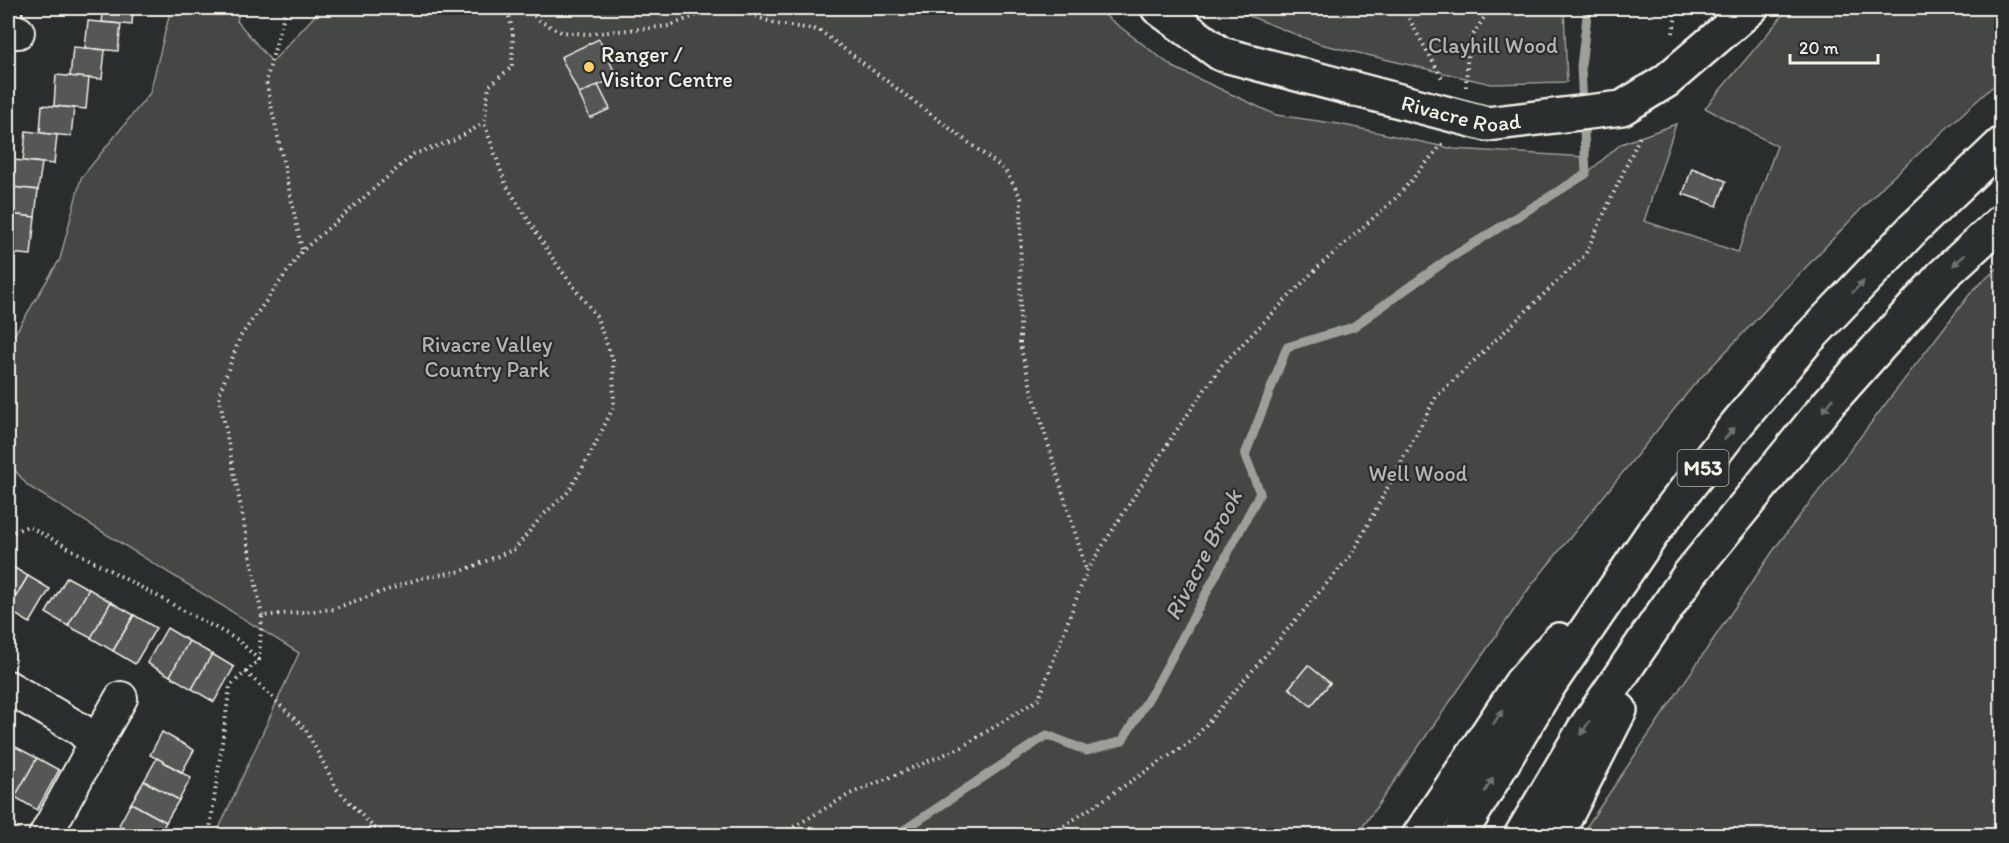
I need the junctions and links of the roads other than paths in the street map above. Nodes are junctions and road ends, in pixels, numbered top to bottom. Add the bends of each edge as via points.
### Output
1 (1158, 8) edge
2 (1751, 8) edge
3 (2001, 144) edge
4 (2001, 220) edge
5 (1654, 531) junction
6 (1689, 575) junction
7 (8, 687) edge
8 (121, 698) dead end
9 (95, 744) junction
10 (45, 836) edge
11 (1419, 836) edge
12 (1459, 836) edge
13 (1521, 836) edge
14 (1556, 836) edge

1 - 2 main road, Rivacre Road via 1221,54 1470,119 1634,116 1666,81
5 -> 3 main road, M53 via 1806,341
4 -> 6 main road, M53 via 1942,276 1827,405
11 -> 5 main road via 1521,683
12 -> 5 main road, M53 via 1549,685
6 -> 13 main road, M53 via 1585,728
6 - 14 main road
7 - 9 street via 81,730
8 - 9 street
9 - 10 street

